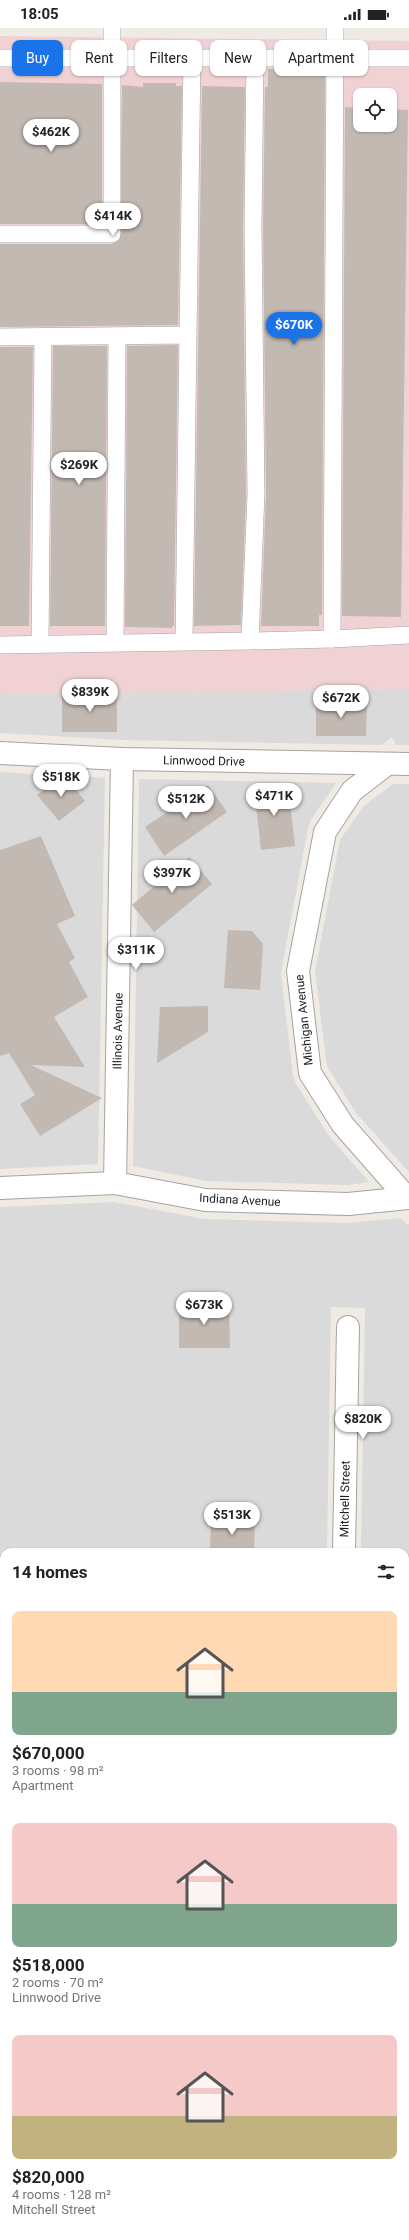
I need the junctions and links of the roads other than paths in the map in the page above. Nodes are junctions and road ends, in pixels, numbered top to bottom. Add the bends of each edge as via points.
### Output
1 (112, 28) edge
2 (335, 28) edge
3 (112, 40) edge
4 (335, 40) edge
5 (368, 57) edge
6 (0, 58) edge
7 (71, 58) edge
8 (409, 58) edge
9 (112, 76) edge
10 (192, 76) edge
11 (255, 76) edge
12 (335, 76) edge
13 (0, 234) edge
14 (188, 335) junction
15 (43, 336) junction
16 (117, 336) junction
17 (0, 337) edge
18 (409, 635) edge
19 (332, 639) junction
20 (184, 641) junction
21 (250, 641) junction
22 (115, 642) junction
23 (0, 644) edge
24 (40, 644) junction
25 (0, 753) edge
26 (122, 759) junction
27 (388, 764) junction
28 (409, 764) edge
29 (115, 1183) junction
30 (0, 1188) edge
31 (408, 1198) edge
32 (348, 1327) dead end
33 (344, 1548) edge

1 - 3 lane
2 - 4 lane
5 - 8 lane
6 - 7 lane
9 - 13 lane via 112,234
10 - 14 lane
11 - 21 lane via 253,227 256,494
12 - 19 lane
14 - 16 lane
14 - 20 lane
15 - 16 lane
15 - 17 lane
15 - 24 lane
16 - 22 lane
18 - 19 lane
19 - 21 lane
20 - 21 lane
20 - 22 lane
22 - 24 lane
23 - 24 lane
25 - 26 street, Linnwood Drive
26 - 27 street, Linnwood Drive
26 - 29 street, Illinois Avenue
27 - 28 street, Linnwood Drive
27 - 31 street, Michigan Avenue via 352,792 325,832 298,971 310,1073 343,1125
29 - 30 street, Indiana Avenue
29 - 31 street, Indiana Avenue via 205,1200 348,1204
32 - 33 street, Mitchell Street

